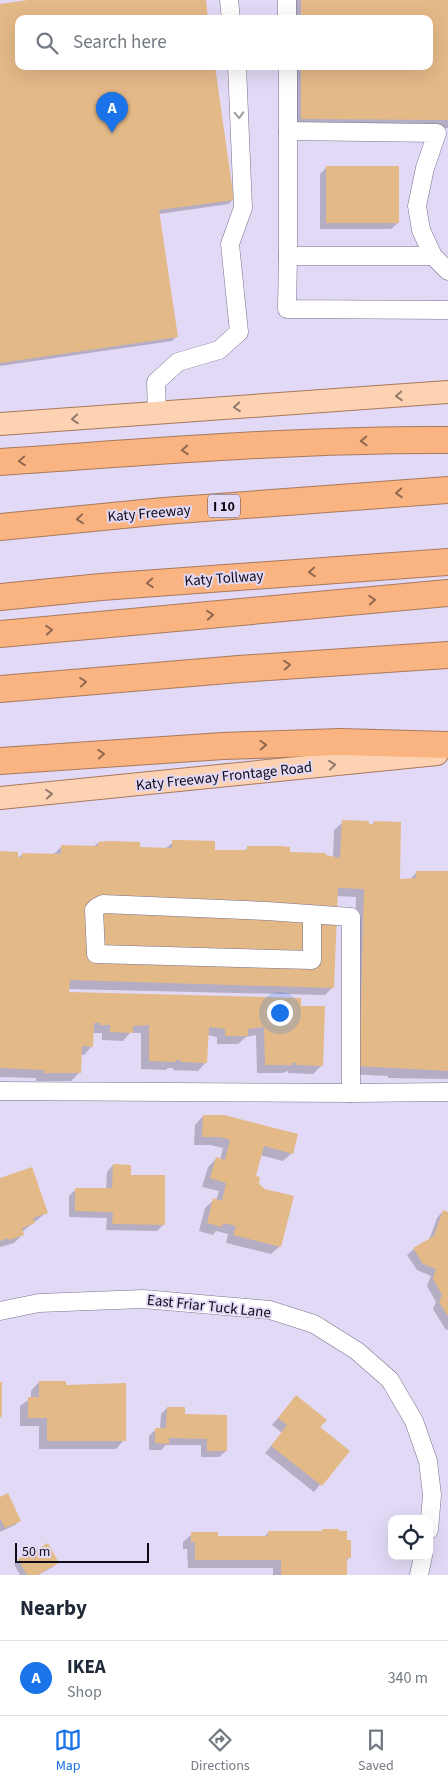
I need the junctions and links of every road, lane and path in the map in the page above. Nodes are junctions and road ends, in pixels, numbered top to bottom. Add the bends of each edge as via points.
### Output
1 (228, 0) edge
2 (287, 0) edge
3 (230, 15) edge
4 (288, 15) edge
5 (237, 70) edge
6 (288, 70) edge
7 (288, 131) junction
8 (444, 134) edge
9 (288, 256) junction
10 (433, 256) junction
11 (448, 271) edge
12 (448, 310) edge
13 (448, 392) edge
14 (156, 413) junction
15 (0, 424) edge
16 (448, 440) edge
17 (0, 462) edge
18 (448, 490) edge
19 (0, 527) edge
20 (448, 562) edge
21 (448, 593) edge
22 (0, 597) edge
23 (0, 634) edge
24 (448, 655) edge
25 (0, 689) edge
26 (448, 745) edge
27 (448, 753) edge
28 (0, 762) edge
29 (0, 798) edge
30 (312, 914) junction
31 (0, 1091) edge
32 (448, 1092) edge
33 (351, 1093) junction
34 (0, 1311) edge
35 (430, 1515) edge
36 (422, 1560) edge
37 (419, 1575) edge

1 - 3 street
2 - 4 street
5 -> 14 street via 243,208 230,244 238,332 219,350 178,362 156,382
6 - 7 street
7 - 8 street
7 - 9 street
8 - 10 street via 425,168 417,206 421,230
9 - 10 street
9 - 12 street via 287,308
10 - 11 street
13 -> 14 main road
14 -> 15 main road
16 -> 17 highway via 262,445
18 -> 19 highway, Katy Freeway / I 10
20 -> 22 highway, Katy Tollway
23 -> 21 highway
25 -> 24 highway
28 -> 26 highway via 232,746 340,742
29 -> 27 main road, Katy Freeway Frontage Road
30 - 30 street via 103,904 94,910 96,954 312,960
30 - 33 street via 351,917
31 - 33 street
32 - 33 street
34 - 35 street, East Friar Tuck Lane via 38,1303 143,1299 270,1310 314,1324 356,1351 390,1380 414,1421 428,1461 432,1495
36 - 37 street

